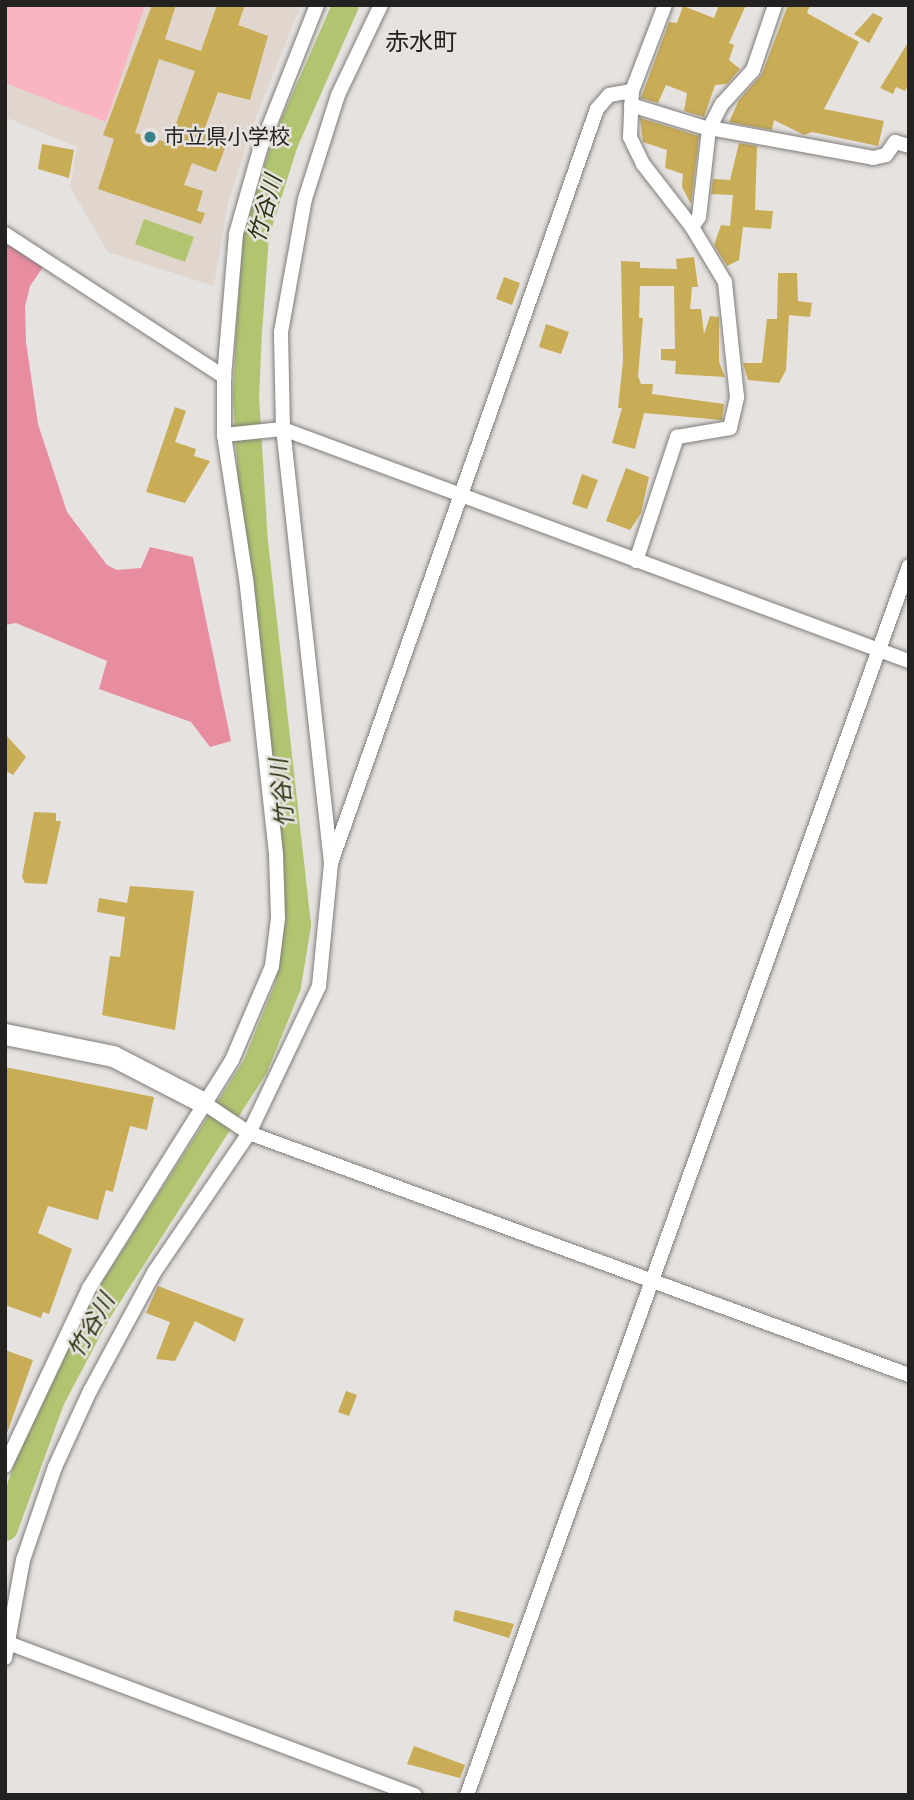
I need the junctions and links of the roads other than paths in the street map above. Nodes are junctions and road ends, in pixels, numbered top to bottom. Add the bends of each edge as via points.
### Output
1 (317, 5) edge
2 (381, 5) edge
3 (665, 5) edge
4 (775, 5) edge
5 (631, 98) junction
6 (710, 129) junction
7 (909, 146) edge
8 (692, 227) junction
9 (5, 234) edge
10 (224, 377) junction
11 (283, 429) junction
12 (228, 434) junction
13 (457, 495) junction
14 (636, 561) junction
15 (909, 566) edge
16 (878, 650) junction
17 (909, 661) edge
18 (331, 863) junction
19 (5, 1034) edge
20 (207, 1106) junction
21 (245, 1131) junction
22 (652, 1282) junction
23 (909, 1375) edge
24 (5, 1466) edge
25 (7, 1651) edge
26 (415, 1795) edge
27 (467, 1795) edge

1 - 10 street via 260,149 236,234
2 - 11 street via 338,95 290,260 281,332
3 - 5 street
4 - 6 street via 752,70 722,104
5 - 6 street
5 - 8 street via 635,152
5 - 13 street via 609,95 597,109
6 - 7 street via 873,158 886,155 895,142
6 - 8 street via 699,217
8 - 14 street via 729,296 734,421 730,428 677,438
9 - 10 street
10 - 12 street
11 - 12 street
11 - 13 street
11 - 18 street
12 - 20 street via 278,918 260,1005
13 - 14 street
13 - 18 street
14 - 16 street
15 - 16 street
16 - 17 street
16 - 22 street
18 - 21 street via 319,986
19 - 20 street via 113,1056
20 - 21 street
20 - 24 street via 89,1288 26,1412
21 - 22 street
21 - 25 street via 155,1271 55,1467 23,1560
22 - 23 street
22 - 27 street
25 - 26 street

